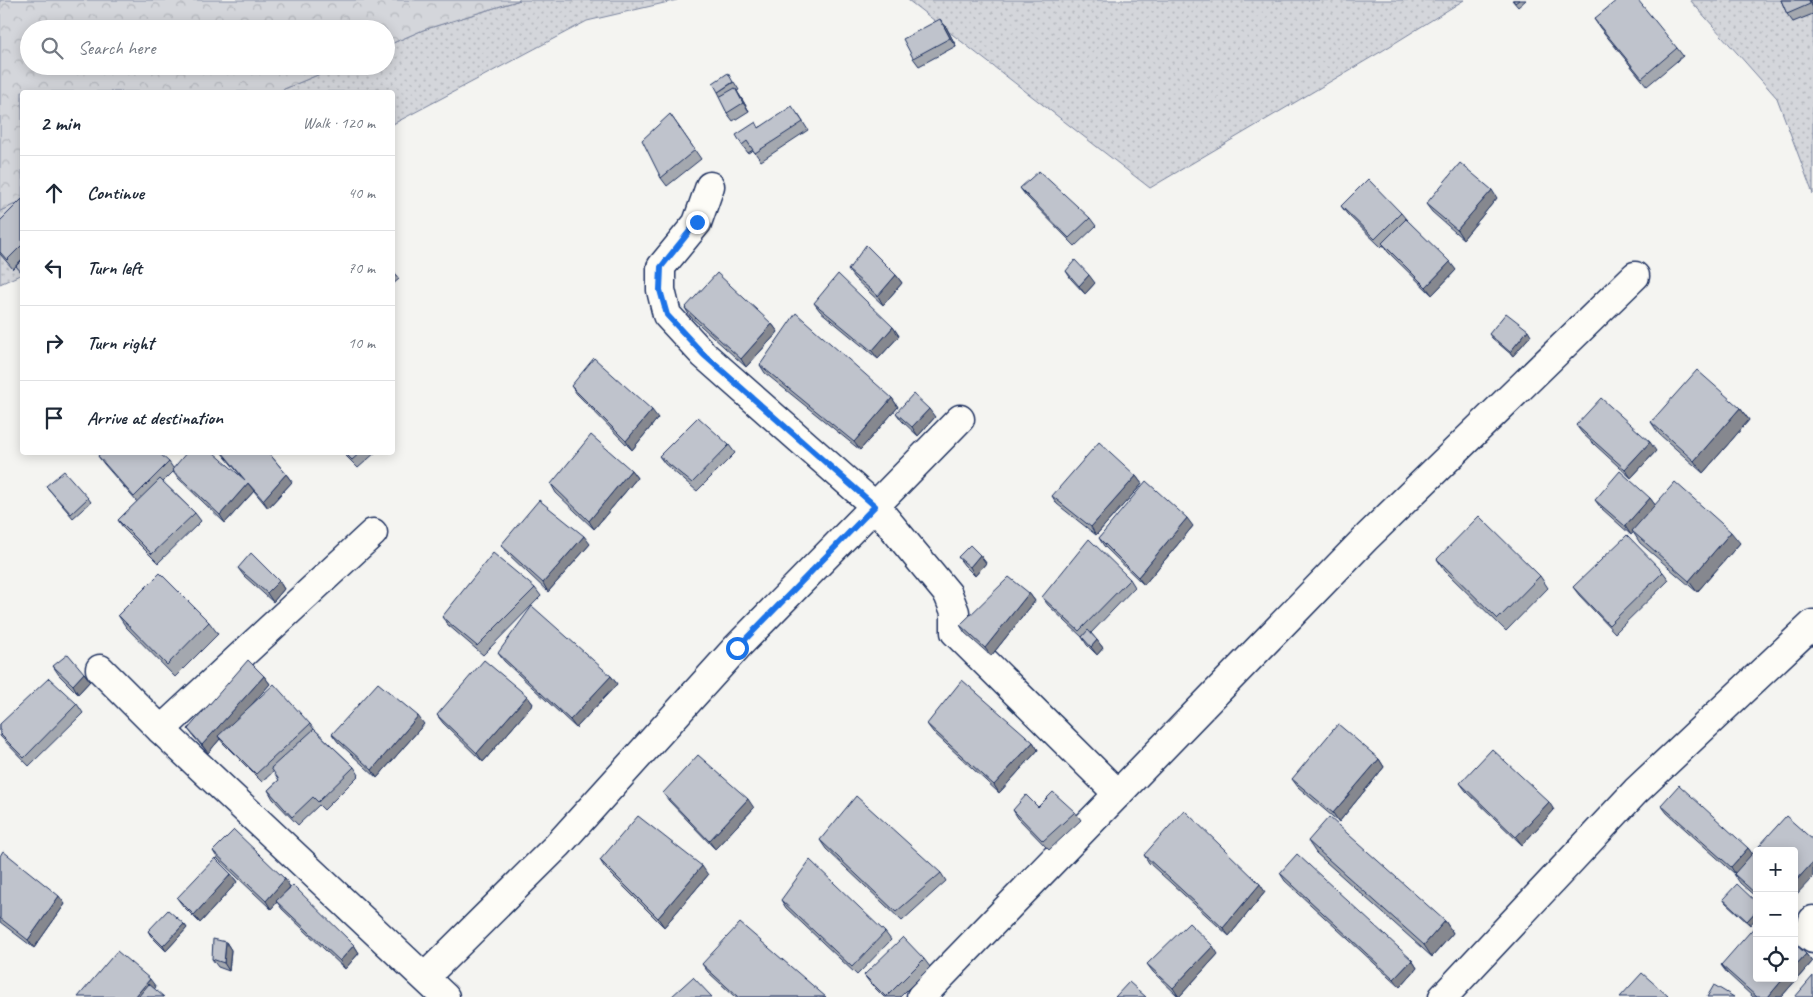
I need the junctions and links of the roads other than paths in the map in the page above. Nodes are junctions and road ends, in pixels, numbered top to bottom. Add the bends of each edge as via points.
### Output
1 (710, 186) dead end
2 (1636, 276) dead end
3 (960, 419) dead end
4 (875, 506) junction
5 (373, 533) dead end
6 (1813, 624) edge
7 (100, 669) dead end
8 (161, 730) junction
9 (1118, 794) junction
10 (1813, 920) edge
11 (1813, 939) edge
12 (425, 977) junction
13 (445, 997) edge
14 (921, 997) edge
15 (1443, 997) edge

1 - 4 street via 697,222 661,267 660,290 667,315 704,355
2 - 9 street via 1365,539
3 - 4 street
4 - 9 street via 948,594 955,612 955,632
4 - 12 street via 737,648 558,845
5 - 8 street
6 - 15 street via 1636,791
7 - 8 street
8 - 12 street
9 - 14 street
10 - 11 street via 1810,936
12 - 13 street

